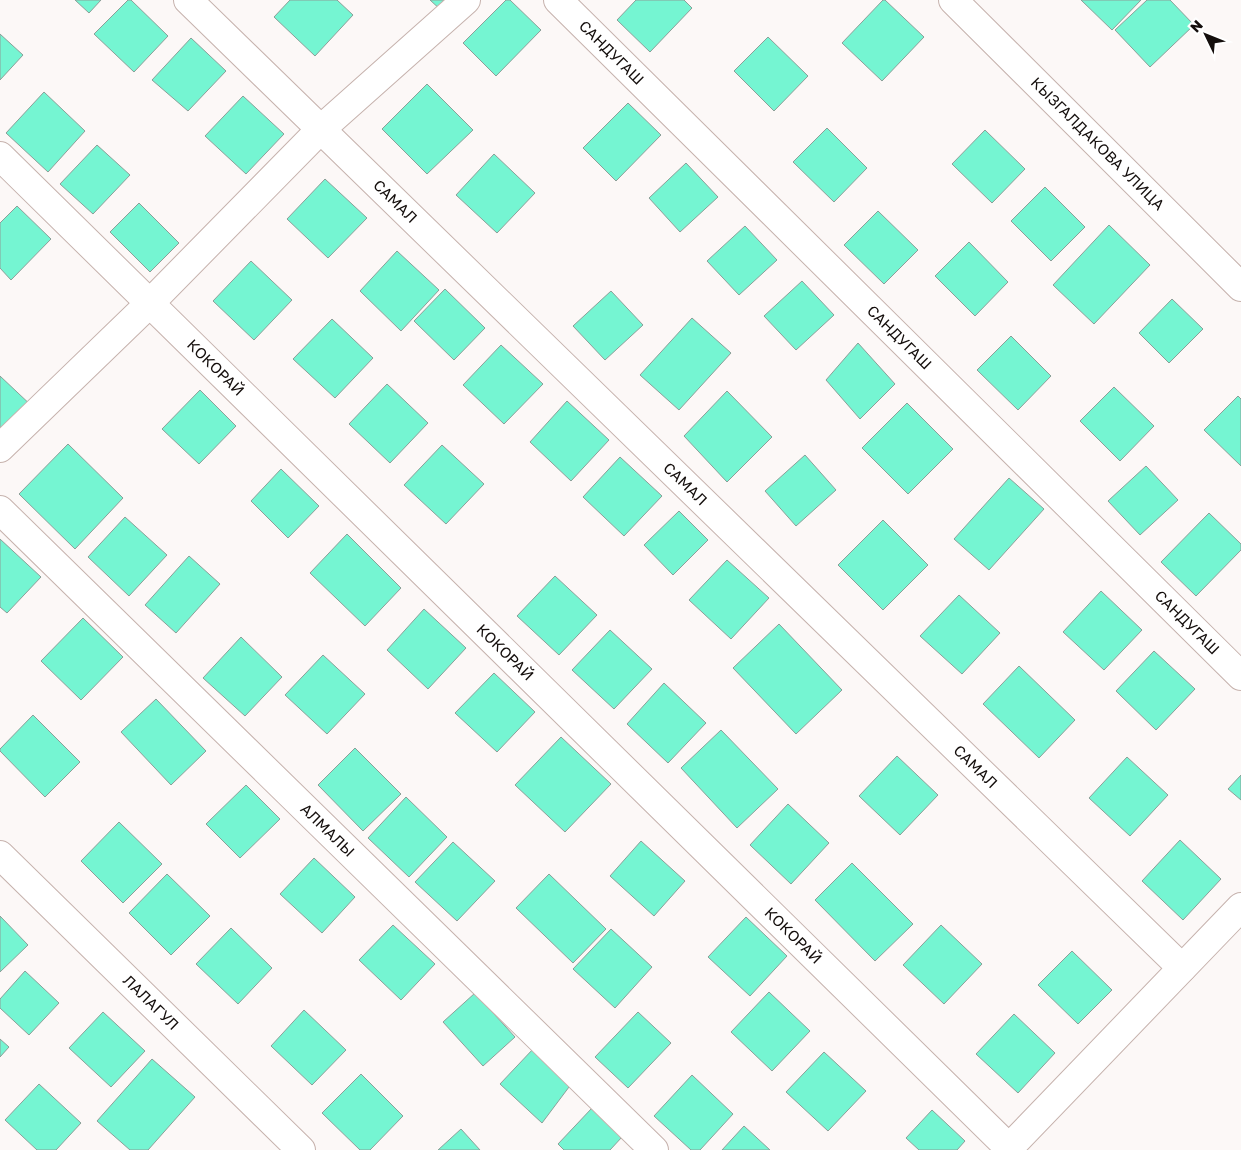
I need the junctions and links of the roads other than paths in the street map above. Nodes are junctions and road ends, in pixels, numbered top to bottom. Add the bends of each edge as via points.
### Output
1 (188, 0) edge
2 (466, 0) edge
3 (558, 0) edge
4 (953, 0) edge
5 (320, 130) junction
6 (0, 156) edge
7 (1241, 287) edge
8 (150, 303) junction
9 (0, 448) edge
10 (0, 510) edge
11 (1241, 676) edge
12 (0, 855) edge
13 (1241, 907) edge
14 (1182, 968) junction
15 (1008, 1149) edge
16 (302, 1150) edge
17 (654, 1150) edge

1 - 5 street, САМАЛ
2 - 5 street
3 - 11 street, САНДУГАШ
4 - 7 street, КЫЗГАЛДАКОВА УЛИЦА
5 - 8 street
5 - 14 street, САМАЛ
6 - 8 street, КОКОРАЙ
8 - 9 street
8 - 15 street, КОКОРАЙ
10 - 17 street, АЛМАЛЫ
12 - 16 street, ЛАЛАГУЛ
13 - 14 street
14 - 15 street

